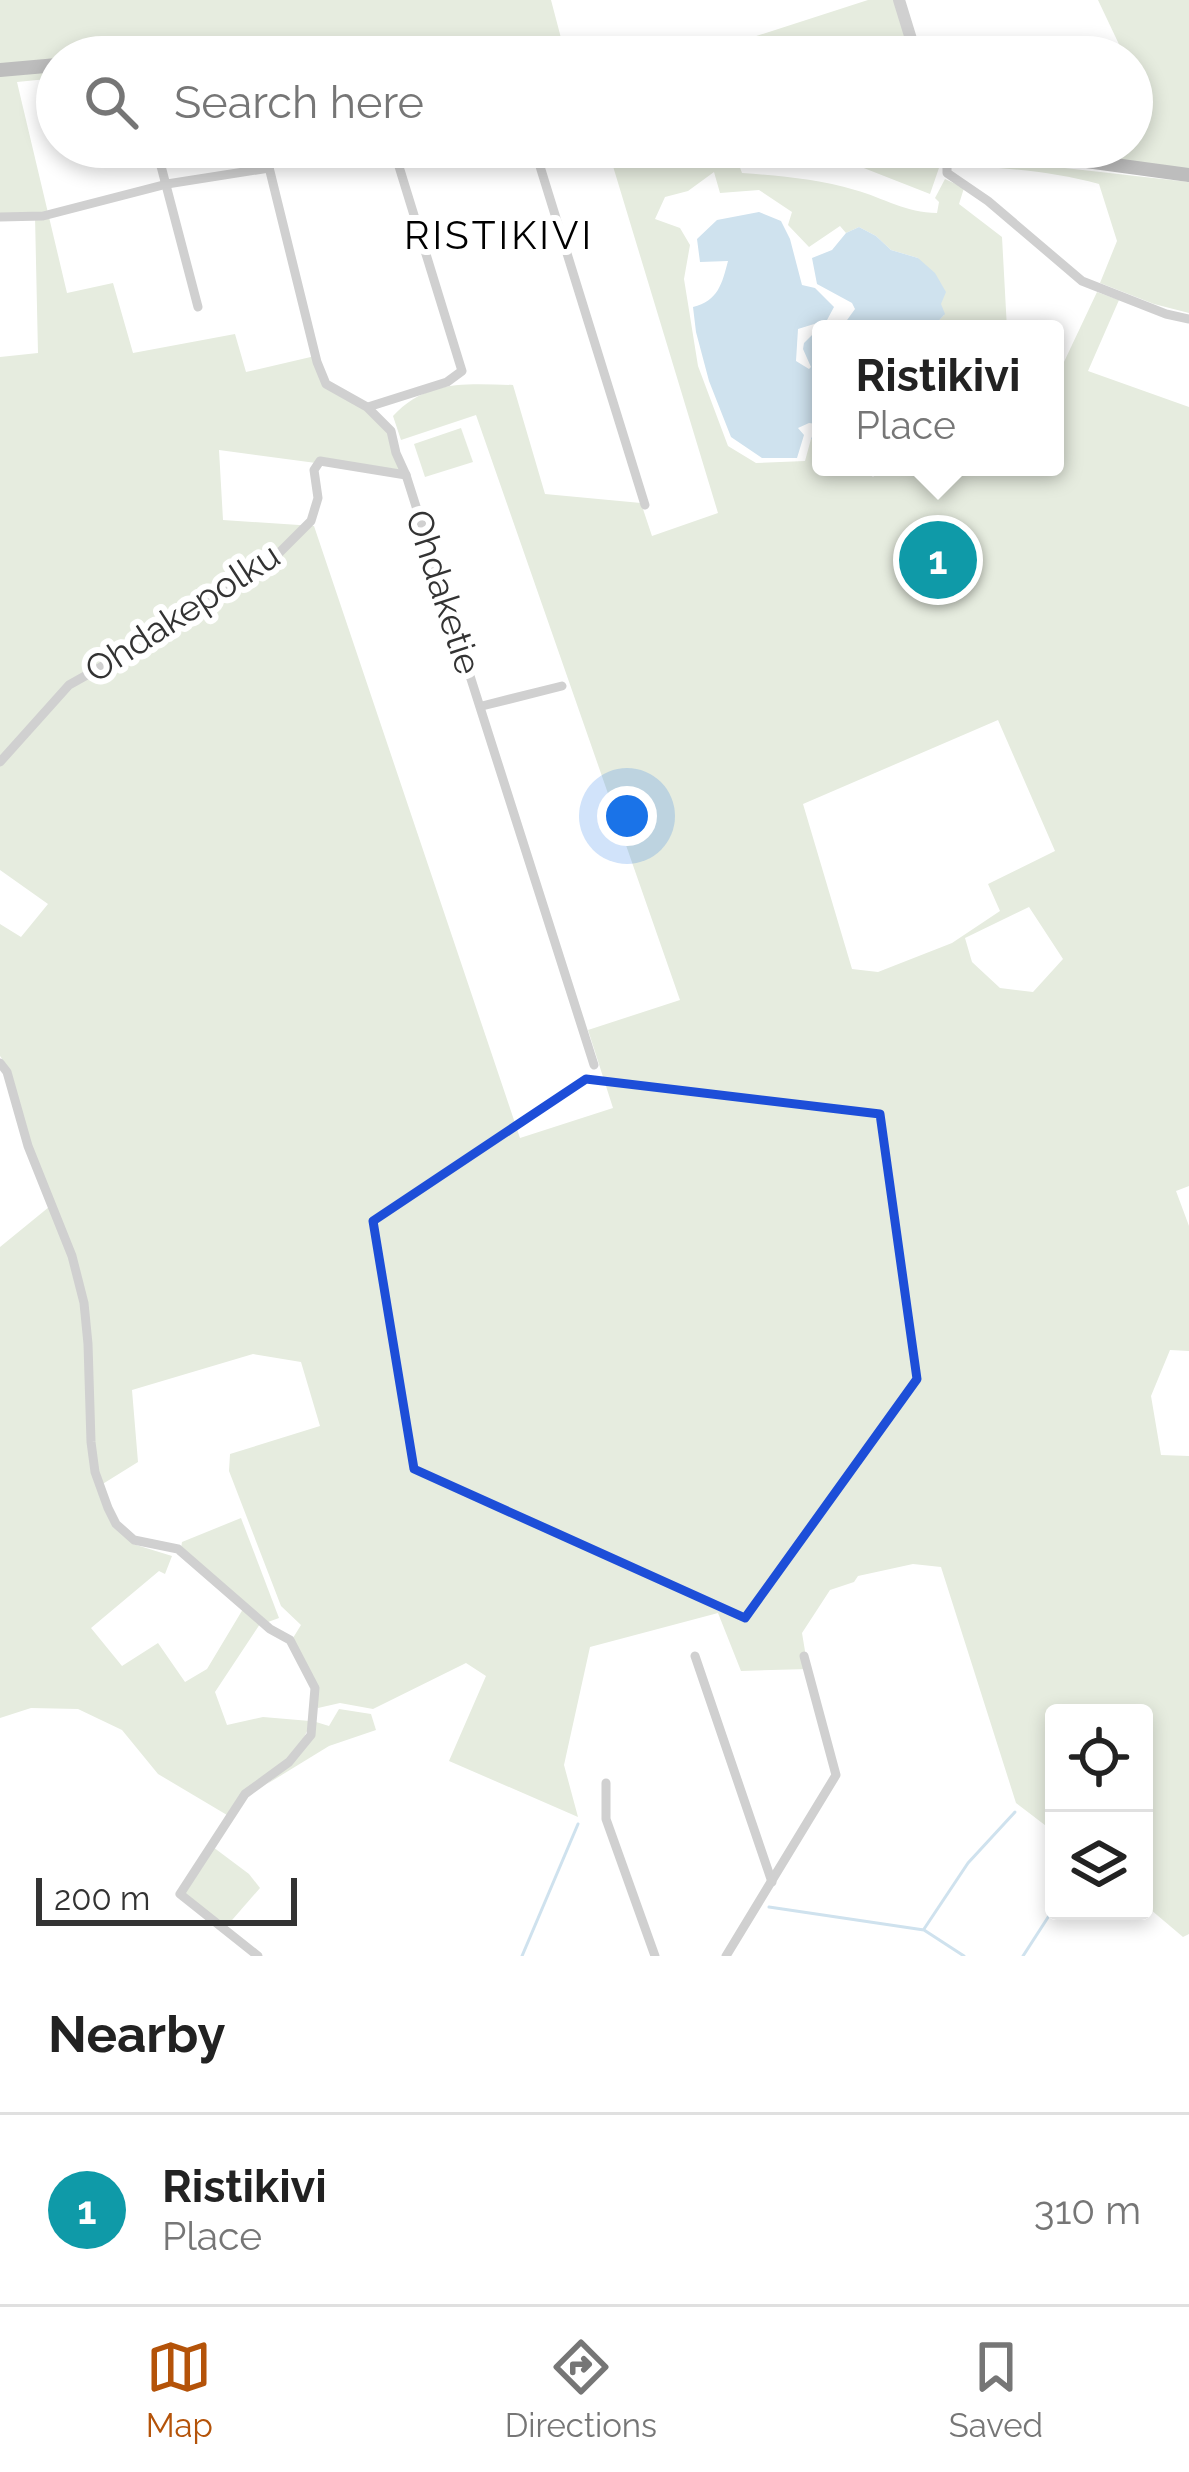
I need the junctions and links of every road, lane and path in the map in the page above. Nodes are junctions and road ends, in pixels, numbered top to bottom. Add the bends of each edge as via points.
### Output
1 (899, 0) edge
2 (910, 36) edge
3 (36, 67) edge
4 (0, 70) edge
5 (162, 168) edge
6 (269, 168) joint
7 (399, 168) edge
8 (541, 168) edge
9 (947, 168) edge
10 (1137, 168) edge
11 (1189, 175) edge
12 (167, 184) junction
13 (0, 218) edge
14 (198, 307) dead end
15 (1189, 319) edge
16 (367, 406) junction
17 (406, 475) junction
18 (645, 505) dead end
19 (562, 686) dead end
20 (482, 706) junction
21 (0, 762) edge
22 (0, 1063) edge
23 (594, 1065) dead end
24 (694, 1656) dead end
25 (804, 1656) dead end
26 (606, 1783) dead end
27 (772, 1882) junction
28 (258, 1956) edge
29 (655, 1956) edge
30 (726, 1956) edge

1 - 2 street
3 - 4 main road
5 - 12 street
6 - 12 street
6 - 16 street, Ohdaketie via 326,384
7 - 16 street via 462,371
8 - 18 street
9 - 15 street via 1082,281
10 - 11 main road
12 - 13 street via 43,216
12 - 14 street
16 - 17 street, Ohdaketie via 391,431
17 - 20 street, Ohdaketie
17 - 21 street, Ohdakepolku via 320,460 311,521 273,559 221,596 158,622 69,685
19 - 20 street
20 - 23 street, Ohdaketie
22 - 28 street via 72,1256 84,1304 95,1472 116,1524 134,1540 178,1550 290,1640 315,1688 311,1735 245,1794 180,1894
24 - 27 street
25 - 27 street via 837,1769
26 - 29 street via 606,1819
27 - 30 street

